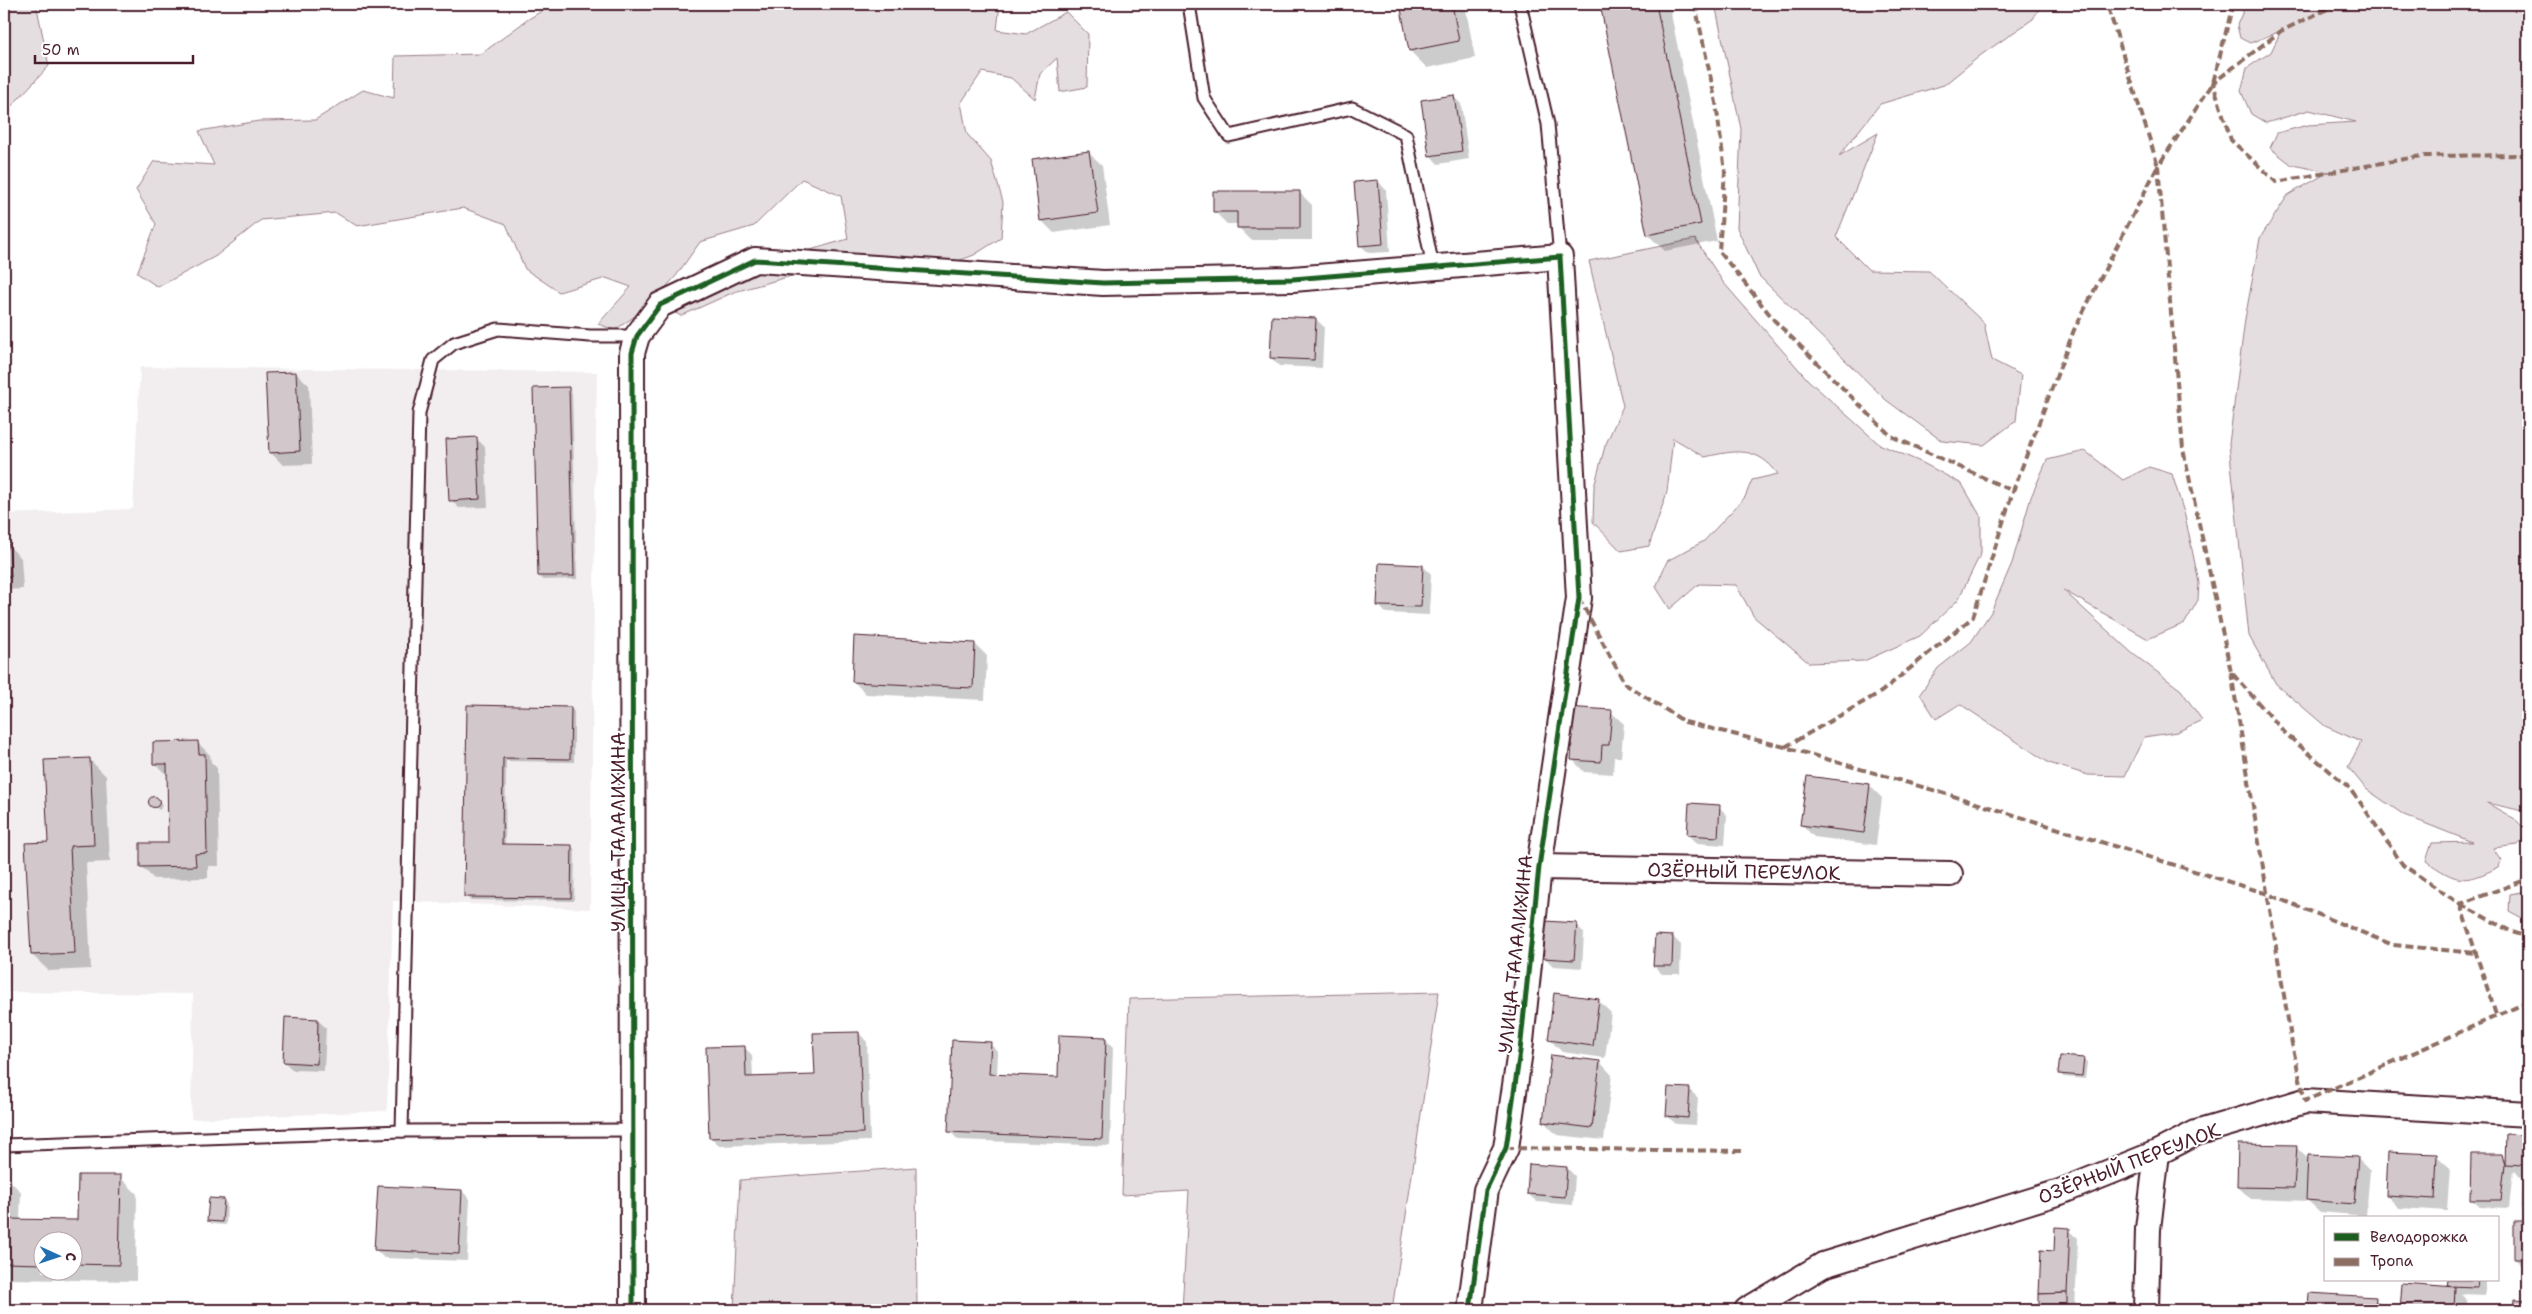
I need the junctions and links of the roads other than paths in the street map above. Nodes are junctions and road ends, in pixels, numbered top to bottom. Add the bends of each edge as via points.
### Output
1 (1189, 4) edge
2 (1520, 4) edge
3 (1560, 257) junction
4 (1433, 267) junction
5 (635, 344) junction
6 (1539, 867) junction
7 (1950, 874) dead end
8 (2528, 1114) edge
9 (633, 1130) junction
10 (402, 1131) junction
11 (4, 1145) edge
12 (2156, 1152) junction
13 (633, 1310) edge
14 (1470, 1310) edge
15 (1747, 1310) edge
16 (2146, 1310) edge

1 - 4 lane via 1204,98 1229,136 1352,108 1406,135
2 - 3 lane via 1548,124
3 - 4 street
3 - 6 street, УЛИЦА ТАЛАЛИХИНА via 1579,598
4 - 5 street via 1293,279 1103,283 755,260 660,305
5 - 9 street, УЛИЦА ТАЛАЛИХИНА
5 - 10 lane via 590,336 498,329 454,343 433,360 419,413
6 - 7 street, ОЗЁРНЫЙ ПЕРЕУЛОК
6 - 14 street, УЛИЦА ТАЛАЛИХИНА via 1520,1051 1506,1148 1486,1190
8 - 12 street, ОЗЁРНЫЙ ПЕРЕУЛОК via 2305,1101 2196,1134
9 - 10 lane
9 - 13 street, УЛИЦА ТАЛАЛИХИНА
10 - 11 lane
12 - 15 street, ОЗЁРНЫЙ ПЕРЕУЛОК via 2060,1192 1823,1265
12 - 16 street via 2148,1230

